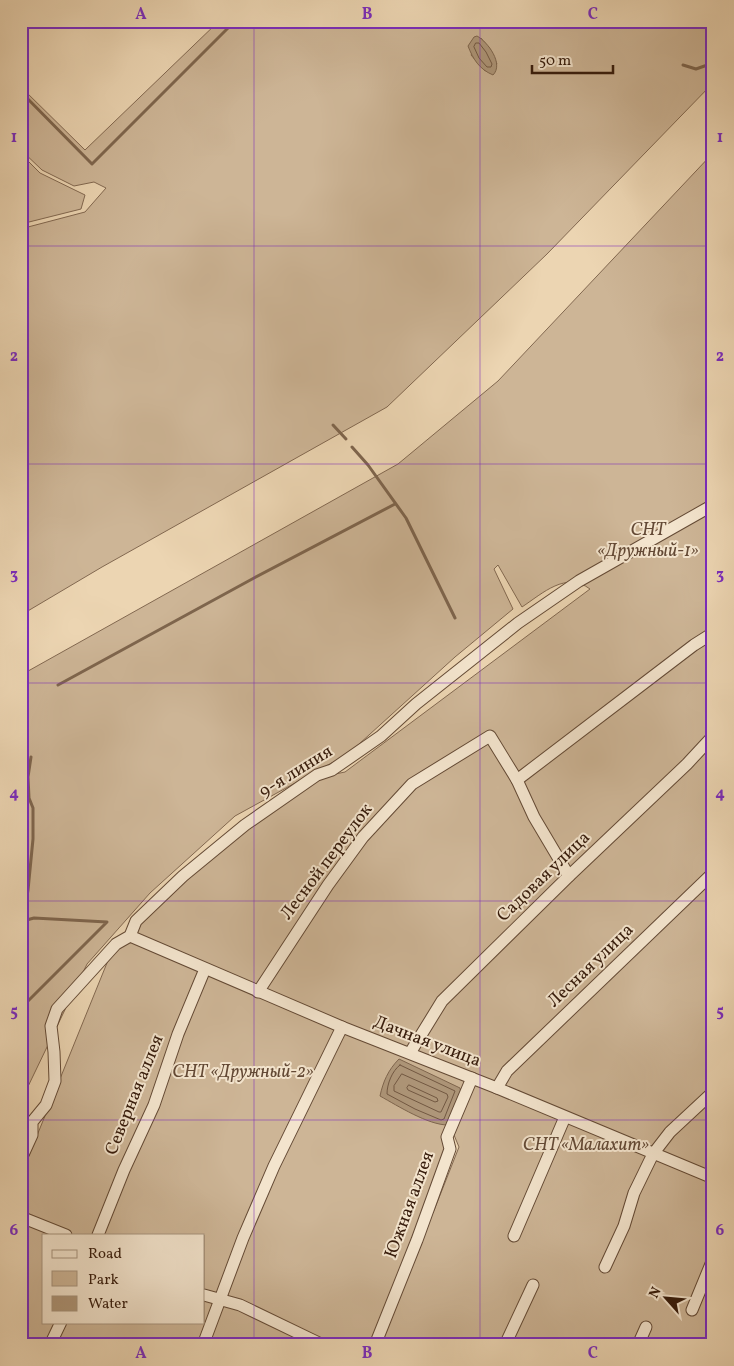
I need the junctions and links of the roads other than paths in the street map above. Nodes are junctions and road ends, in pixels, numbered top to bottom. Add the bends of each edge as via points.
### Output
1 (713, 505) edge
2 (713, 633) edge
3 (713, 736) edge
4 (517, 780) junction
5 (713, 873) edge
6 (569, 876) junction
7 (130, 936) junction
8 (205, 969) junction
9 (258, 992) junction
10 (342, 1027) junction
11 (410, 1053) junction
12 (472, 1078) junction
13 (497, 1088) junction
14 (713, 1092) edge
15 (565, 1117) junction
16 (653, 1154) junction
17 (21, 1159) edge
18 (713, 1178) edge
19 (21, 1217) edge
20 (64, 1234) edge
21 (98, 1234) edge
22 (514, 1236) dead end
23 (713, 1259) edge
24 (605, 1268) dead end
25 (533, 1285) dead end
26 (205, 1295) edge
27 (220, 1299) junction
28 (692, 1310) dead end
29 (59, 1324) edge
30 (646, 1327) dead end
31 (50, 1345) edge
32 (203, 1345) edge
33 (323, 1345) edge
34 (375, 1345) edge
35 (506, 1345) edge
36 (638, 1345) edge

1 - 7 street, 9-я линия via 579,581 518,623 429,693 381,736 332,770 317,775 222,843 136,921
2 - 4 street
3 - 6 street, Садовая улица
4 - 6 street via 534,817
4 - 9 street, Лесной переулок via 490,736 412,784 363,837
5 - 13 street, Лесная улица via 507,1070
6 - 11 street, Садовая улица via 442,1001
7 - 8 street, Дачная улица
7 - 17 street, 9-я линия via 116,944 57,1009 51,1026 55,1081 46,1105 32,1122 32,1135
8 - 9 street, Дачная улица
8 - 21 street, Северная аллея via 154,1105
9 - 10 street, Дачная улица
10 - 11 street, Дачная улица
10 - 27 street via 274,1166
11 - 12 street, Дачная улица
12 - 13 street, Дачная улица
12 - 34 street, Южная аллея via 447,1137 450,1150
13 - 15 street, Дачная улица
14 - 16 street via 670,1132
15 - 16 street, Дачная улица
15 - 22 street
16 - 18 street, Дачная улица
16 - 24 street
19 - 20 street
23 - 28 street
25 - 35 street
26 - 27 street
27 - 32 street
27 - 33 street via 240,1305
29 - 31 street
30 - 36 street

